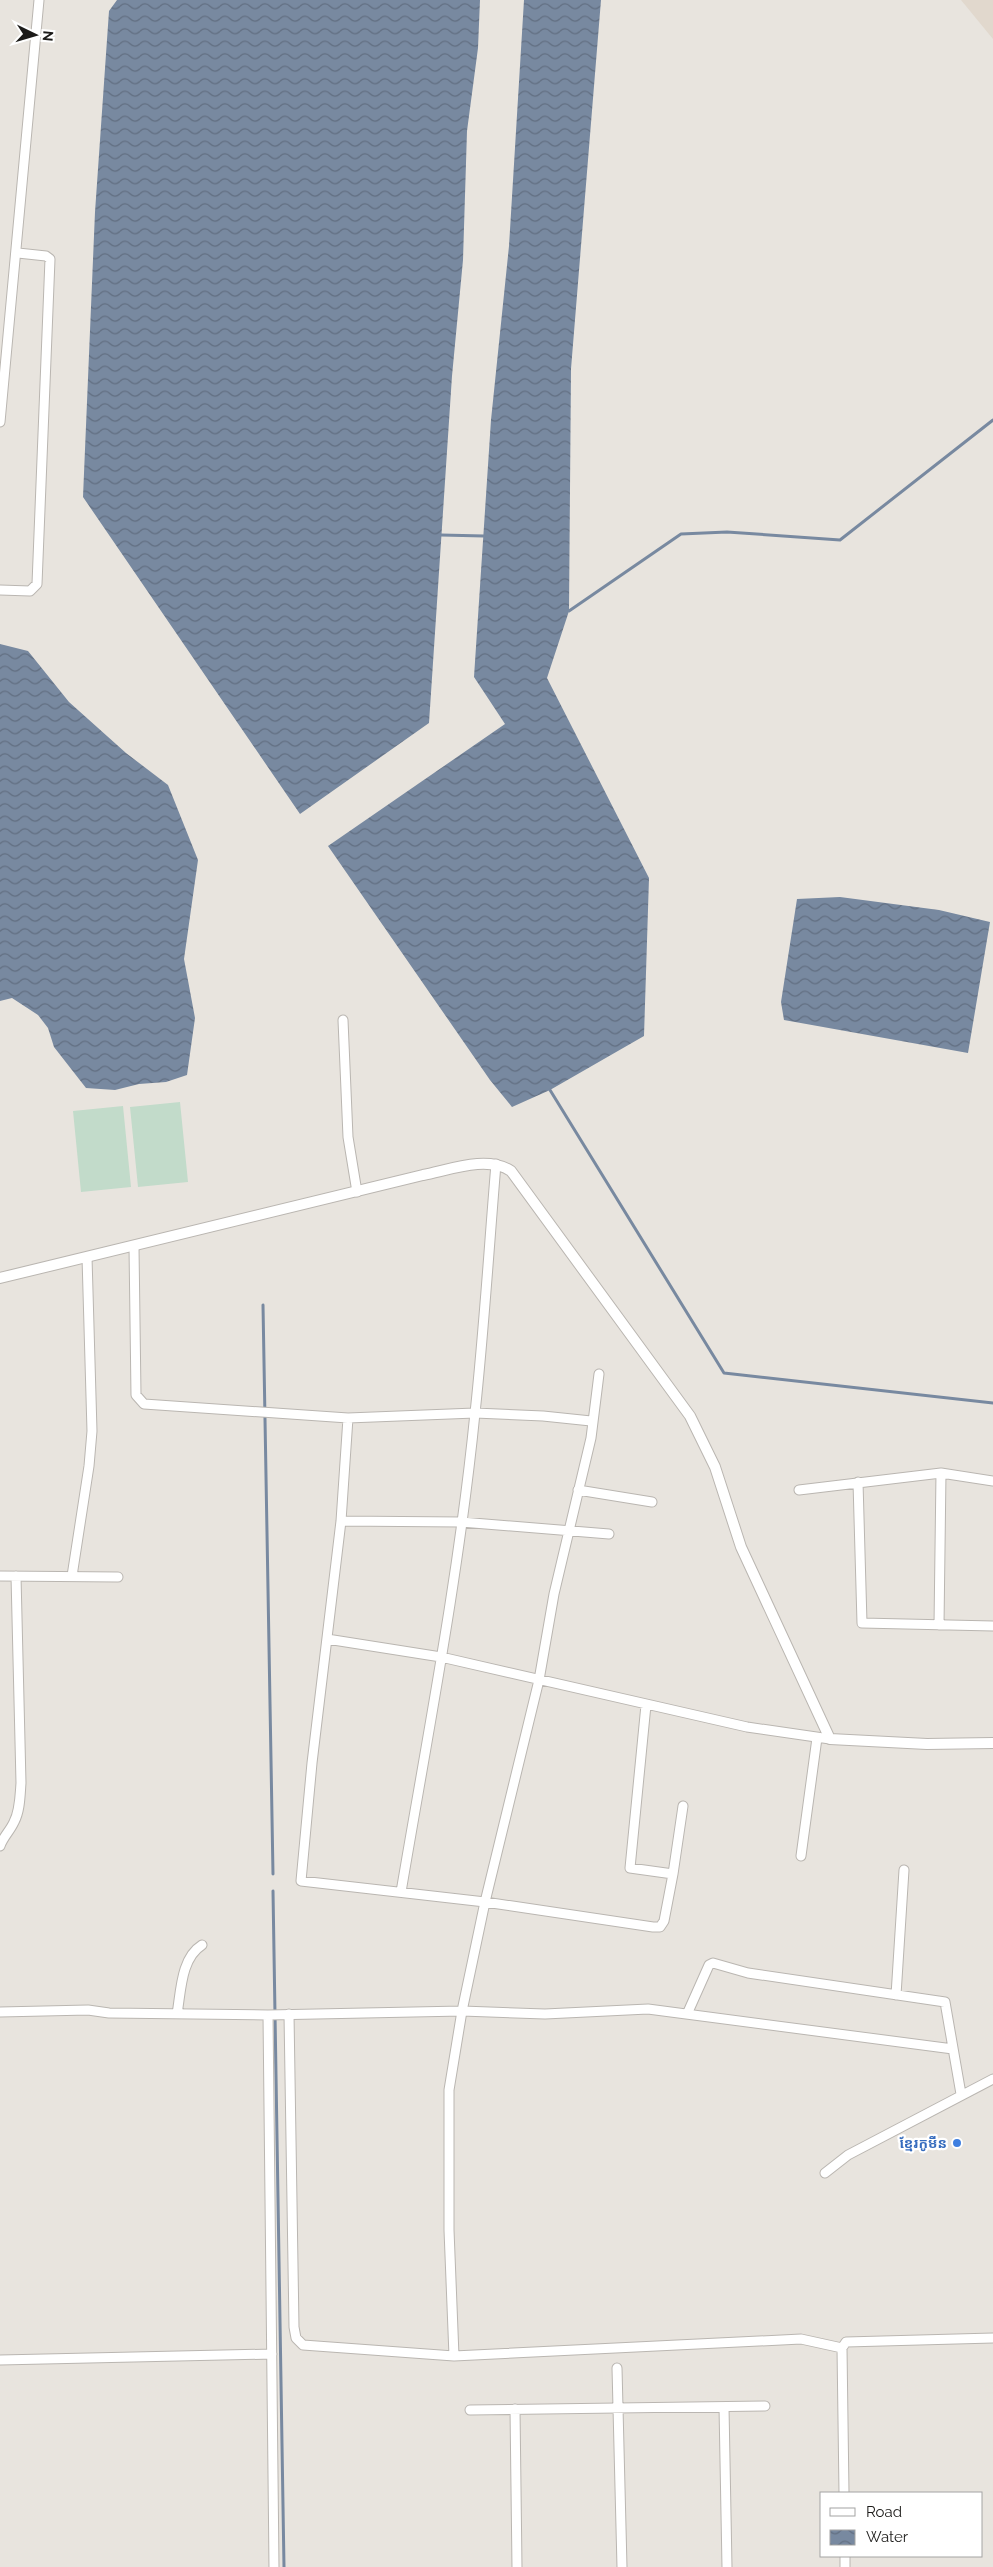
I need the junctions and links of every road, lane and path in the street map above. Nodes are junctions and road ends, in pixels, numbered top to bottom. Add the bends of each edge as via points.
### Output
1 (40, 0) edge
2 (18, 253) junction
3 (3, 344) edge
4 (0, 422) edge
5 (0, 590) edge
6 (343, 1020) dead end
7 (496, 1164) junction
8 (358, 1192) junction
9 (134, 1247) junction
10 (87, 1257) junction
11 (0, 1278) edge
12 (599, 1374) dead end
13 (475, 1413) junction
14 (348, 1418) junction
15 (592, 1421) junction
16 (941, 1474) junction
17 (993, 1481) edge
18 (858, 1482) junction
19 (578, 1490) junction
20 (800, 1490) dead end
21 (652, 1502) dead end
22 (341, 1521) junction
23 (461, 1522) junction
24 (570, 1530) junction
25 (609, 1534) dead end
26 (0, 1576) edge
27 (16, 1576) junction
28 (72, 1576) junction
29 (118, 1577) dead end
30 (939, 1625) junction
31 (993, 1626) edge
32 (327, 1639) junction
33 (441, 1657) junction
34 (539, 1680) junction
35 (646, 1705) junction
36 (817, 1738) junction
37 (830, 1740) junction
38 (993, 1743) edge
39 (682, 1806) dead end
40 (0, 1846) edge
41 (801, 1856) dead end
42 (904, 1870) dead end
43 (673, 1874) junction
44 (401, 1892) junction
45 (485, 1902) junction
46 (202, 1946) dead end
47 (896, 1995) junction
48 (462, 2011) junction
49 (0, 2012) edge
50 (688, 2012) junction
51 (177, 2014) junction
52 (288, 2014) junction
53 (270, 2015) junction
54 (953, 2049) junction
55 (993, 2079) edge
56 (961, 2094) junction
57 (825, 2174) dead end
58 (993, 2338) edge
59 (842, 2348) junction
60 (272, 2354) junction
61 (454, 2356) junction
62 (0, 2360) edge
63 (617, 2368) dead end
64 (765, 2406) dead end
65 (724, 2407) junction
66 (618, 2408) junction
67 (514, 2409) junction
68 (470, 2410) dead end
69 (844, 2492) edge
70 (274, 2567) edge
71 (517, 2567) edge
72 (622, 2567) edge
73 (727, 2567) edge

1 - 2 street
2 - 3 street
2 - 5 street via 50,258 37,584 30,590
3 - 4 street
6 - 8 street via 348,1137
7 - 8 street via 423,1175
7 - 13 street
7 - 37 street via 511,1171 690,1416 715,1467 742,1547
8 - 9 street
9 - 10 street
9 - 14 street via 138,1399 144,1404
10 - 11 street
10 - 28 street via 92,1431
12 - 15 street via 596,1413
13 - 14 street
13 - 15 street
13 - 23 street
14 - 22 street
15 - 19 street
16 - 17 street
16 - 18 street
16 - 30 street
18 - 20 street
18 - 30 street via 862,1623
19 - 21 street
19 - 24 street
22 - 23 street
22 - 32 street
23 - 24 street
23 - 33 street
24 - 25 street
24 - 34 street via 554,1594
26 - 27 street
27 - 28 street
27 - 40 street via 21,1783 14,1822
28 - 29 street
30 - 31 street
32 - 33 street
32 - 44 street via 301,1881
33 - 34 street
33 - 44 street
34 - 35 street
34 - 45 street
35 - 36 street
35 - 43 street via 630,1866 632,1870
36 - 37 street
36 - 41 street
37 - 38 street
39 - 43 street
42 - 47 street
43 - 45 street via 660,1927
44 - 45 street
45 - 48 street
46 - 51 street via 194,1950 188,1961
47 - 50 street via 748,1973 713,1963 709,1965
47 - 54 street via 945,2002
48 - 50 street via 545,2014 648,2009
48 - 52 street
48 - 61 street via 449,2090
49 - 51 street via 88,2010
50 - 54 street via 704,2018
51 - 53 street
52 - 53 street
52 - 61 street via 292,2281 296,2338 303,2345
53 - 60 street
54 - 56 street
55 - 56 street
56 - 57 street via 848,2155
58 - 59 street via 853,2340
59 - 61 street via 801,2339
59 - 69 street
60 - 62 street
60 - 70 street
63 - 66 street
64 - 65 street
65 - 66 street
65 - 73 street
66 - 67 street
66 - 72 street
67 - 68 street
67 - 71 street

